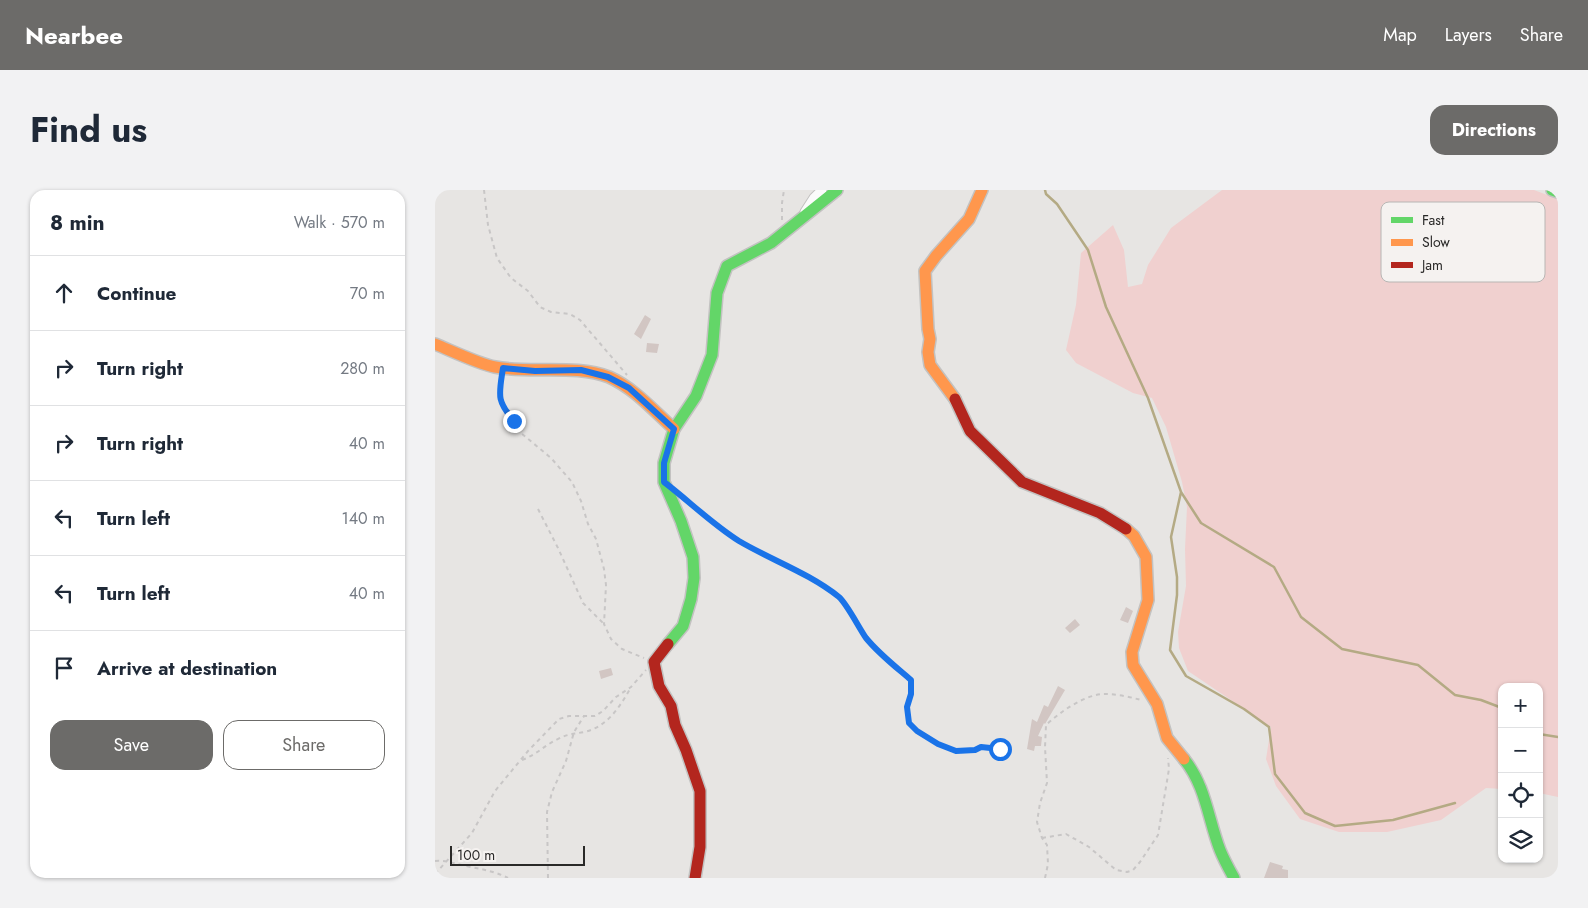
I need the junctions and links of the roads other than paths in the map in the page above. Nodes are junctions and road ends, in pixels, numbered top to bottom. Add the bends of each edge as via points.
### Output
1 (822, 190) edge
2 (837, 190) edge
3 (982, 190) edge
4 (1552, 190) edge
5 (1558, 192) edge
6 (801, 219) junction
7 (435, 344) edge
8 (674, 429) junction
9 (695, 878) edge
10 (1234, 878) edge

1 - 6 street
2 - 6 street
3 - 10 street via 969,220 925,271 930,365 953,394 970,431 1022,482 1100,513 1134,536 1146,557 1149,600 1131,652 1133,665 1157,704 1167,738 1200,784 1220,850
4 - 5 street
6 - 8 street via 771,244 727,266 717,293 712,356 696,396
7 - 8 street via 495,367 535,371 581,370 608,377 629,388
8 - 9 street via 664,463 664,482 693,557 694,578 683,626 654,662 659,686 671,706 700,792 700,847

